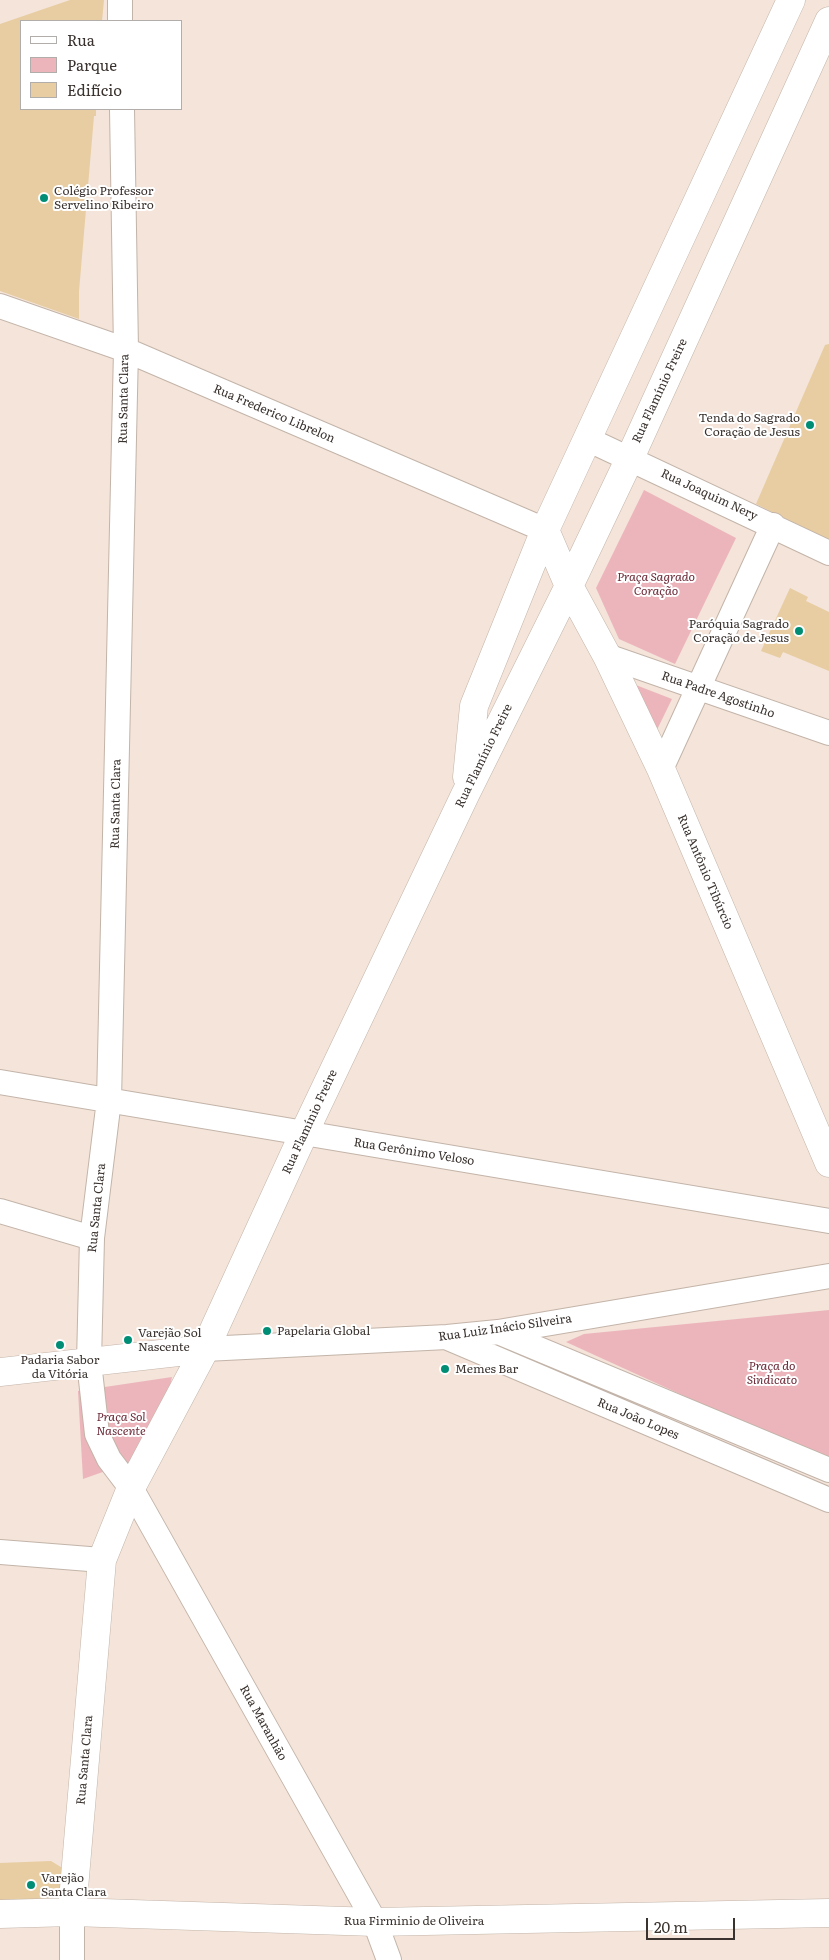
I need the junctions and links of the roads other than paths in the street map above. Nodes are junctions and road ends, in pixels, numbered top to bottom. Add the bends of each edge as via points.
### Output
1 (120, 0) edge
2 (791, 0) edge
3 (120, 20) edge
4 (829, 21) edge
5 (122, 110) edge
6 (0, 306) edge
7 (126, 350) junction
8 (587, 439) junction
9 (630, 458) junction
10 (773, 525) junction
11 (545, 530) junction
12 (829, 553) edge
13 (569, 586) junction
14 (607, 656) junction
15 (700, 689) junction
16 (829, 733) edge
17 (662, 769) junction
18 (465, 794) junction
19 (0, 1082) edge
20 (109, 1100) junction
21 (304, 1133) junction
22 (829, 1163) edge
23 (0, 1212) edge
24 (829, 1221) edge
25 (92, 1238) junction
26 (829, 1276) edge
27 (498, 1332) junction
28 (447, 1337) junction
29 (205, 1349) junction
30 (89, 1362) junction
31 (0, 1372) edge
32 (829, 1470) edge
33 (131, 1488) junction
34 (829, 1500) edge
35 (0, 1552) edge
36 (102, 1560) junction
37 (72, 1912) junction
38 (829, 1913) edge
39 (0, 1914) edge
40 (375, 1922) junction
41 (72, 1960) edge
42 (389, 1960) edge

1 - 3 street
2 - 8 street
4 - 9 street, Rua Flamínio Freire
5 - 7 street, Rua Santa Clara
6 - 7 street, Rua Frederico Librelon
7 - 11 street, Rua Frederico Librelon
7 - 20 street, Rua Santa Clara
8 - 9 street, Rua Joaquim Nery
8 - 11 street
9 - 10 street, Rua Joaquim Nery
9 - 13 street, Rua Flamínio Freire
10 - 12 street, Rua Joaquim Nery
10 - 15 street
11 - 13 street, Rua Antônio Tibúrcio
11 - 18 street via 474,706
13 - 14 street, Rua Antônio Tibúrcio
13 - 18 street, Rua Flamínio Freire
14 - 15 street, Rua Padre Agostinho
14 - 17 street, Rua Antônio Tibúrcio
15 - 16 street, Rua Padre Agostinho
15 - 17 street
17 - 22 street, Rua Antônio Tibúrcio
18 - 21 street, Rua Flamínio Freire
19 - 20 street, Rua Gerônimo Veloso
20 - 21 street, Rua Gerônimo Veloso
20 - 25 street, Rua Santa Clara
21 - 24 street, Rua Gerônimo Veloso
21 - 29 street, Rua Flamínio Freire
23 - 25 street
25 - 30 street, Rua Santa Clara
26 - 27 street, Rua Luiz Inácio Silveira
27 - 28 street, Rua Luiz Inácio Silveira
27 - 32 street
28 - 29 street, Rua Luiz Inácio Silveira
28 - 34 street, Rua João Lopes
29 - 30 street, Rua Luiz Inácio Silveira
29 - 33 street, Rua Flamínio Freire
30 - 31 street, Rua Luiz Inácio Silveira
30 - 33 street, Rua Santa Clara via 97,1434 109,1460
33 - 36 street, Rua Santa Clara
33 - 40 street, Rua Maranhão
35 - 36 street
36 - 37 street, Rua Santa Clara
37 - 39 street, Rua Firminio de Oliveira
37 - 40 street, Rua Firminio de Oliveira
37 - 41 street, Rua Santa Clara
38 - 40 street, Rua Firminio de Oliveira
40 - 42 street, Rua Maranhão

